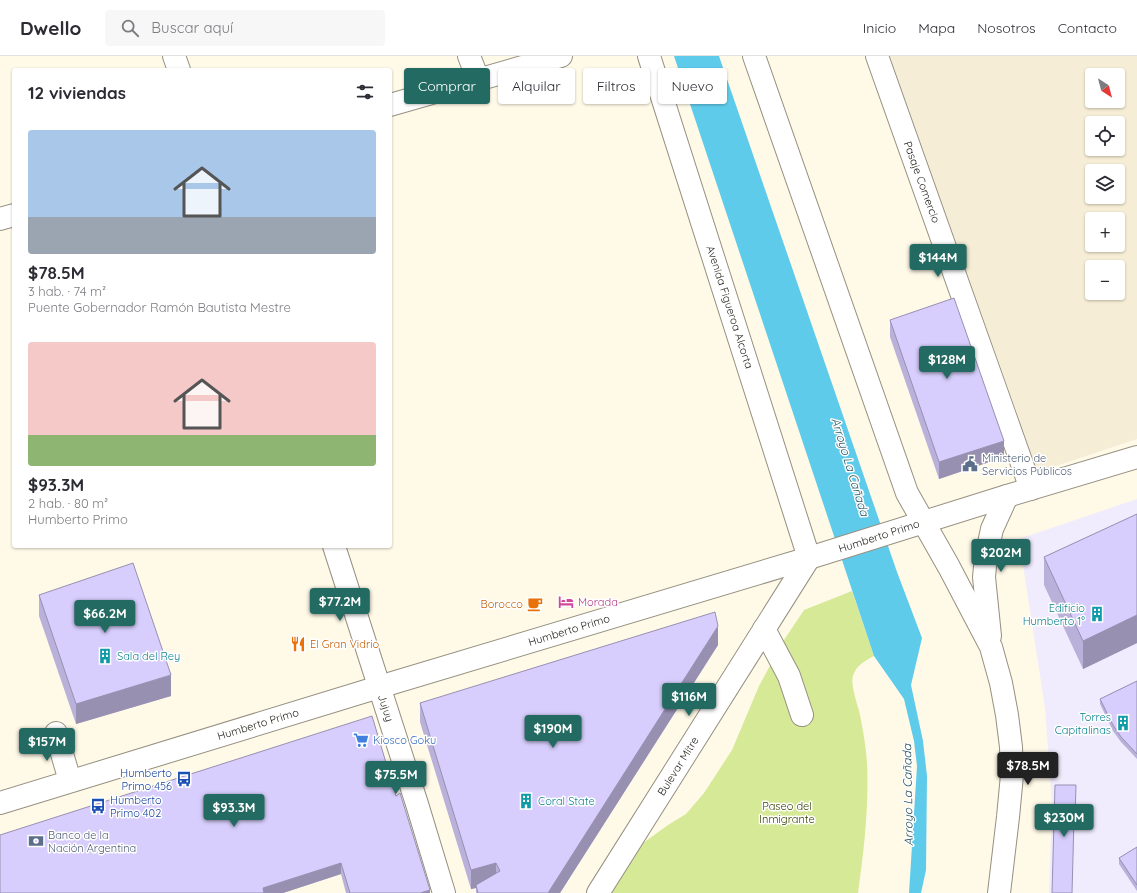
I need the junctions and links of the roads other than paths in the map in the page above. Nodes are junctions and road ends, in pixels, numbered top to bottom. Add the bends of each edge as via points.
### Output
1 (174, 56) edge
2 (469, 56) edge
3 (561, 56) edge
4 (650, 56) edge
5 (754, 56) edge
6 (877, 56) edge
7 (178, 68) edge
8 (474, 68) edge
9 (490, 76) edge
10 (404, 101) edge
11 (392, 104) edge
12 (12, 216) edge
13 (0, 219) edge
14 (1137, 456) edge
15 (1031, 489) junction
16 (1007, 496) junction
17 (923, 522) junction
18 (335, 548) edge
19 (809, 558) junction
20 (764, 630) junction
21 (991, 648) junction
22 (379, 687) junction
23 (802, 715) dead end
24 (56, 733) dead end
25 (70, 781) junction
26 (0, 803) edge
27 (444, 893) edge
28 (598, 893) edge
29 (999, 893) edge

1 - 7 main road
2 - 8 main road
3 - 9 main road
4 - 19 main road, Avenida Figueroa Alcorta
5 - 17 main road via 907,493
6 - 15 main road, Pasaje Comercio
10 - 11 main road
12 - 13 main road
14 - 15 main road, Humberto Primo
15 - 16 main road, Humberto Primo
16 - 17 main road, Humberto Primo
16 - 21 main road via 992,529 986,557 984,577
17 - 19 main road, Humberto Primo
17 - 21 main road
18 - 22 main road, Jujuy
19 - 20 main road, Bulevar Mitre
19 - 22 main road, Humberto Primo
20 - 23 main road via 789,676
20 - 28 main road, Bulevar Mitre
21 - 29 main road via 1007,715 1012,775
22 - 25 main road, Humberto Primo
22 - 27 main road, Jujuy
24 - 25 main road
25 - 26 main road, Humberto Primo

